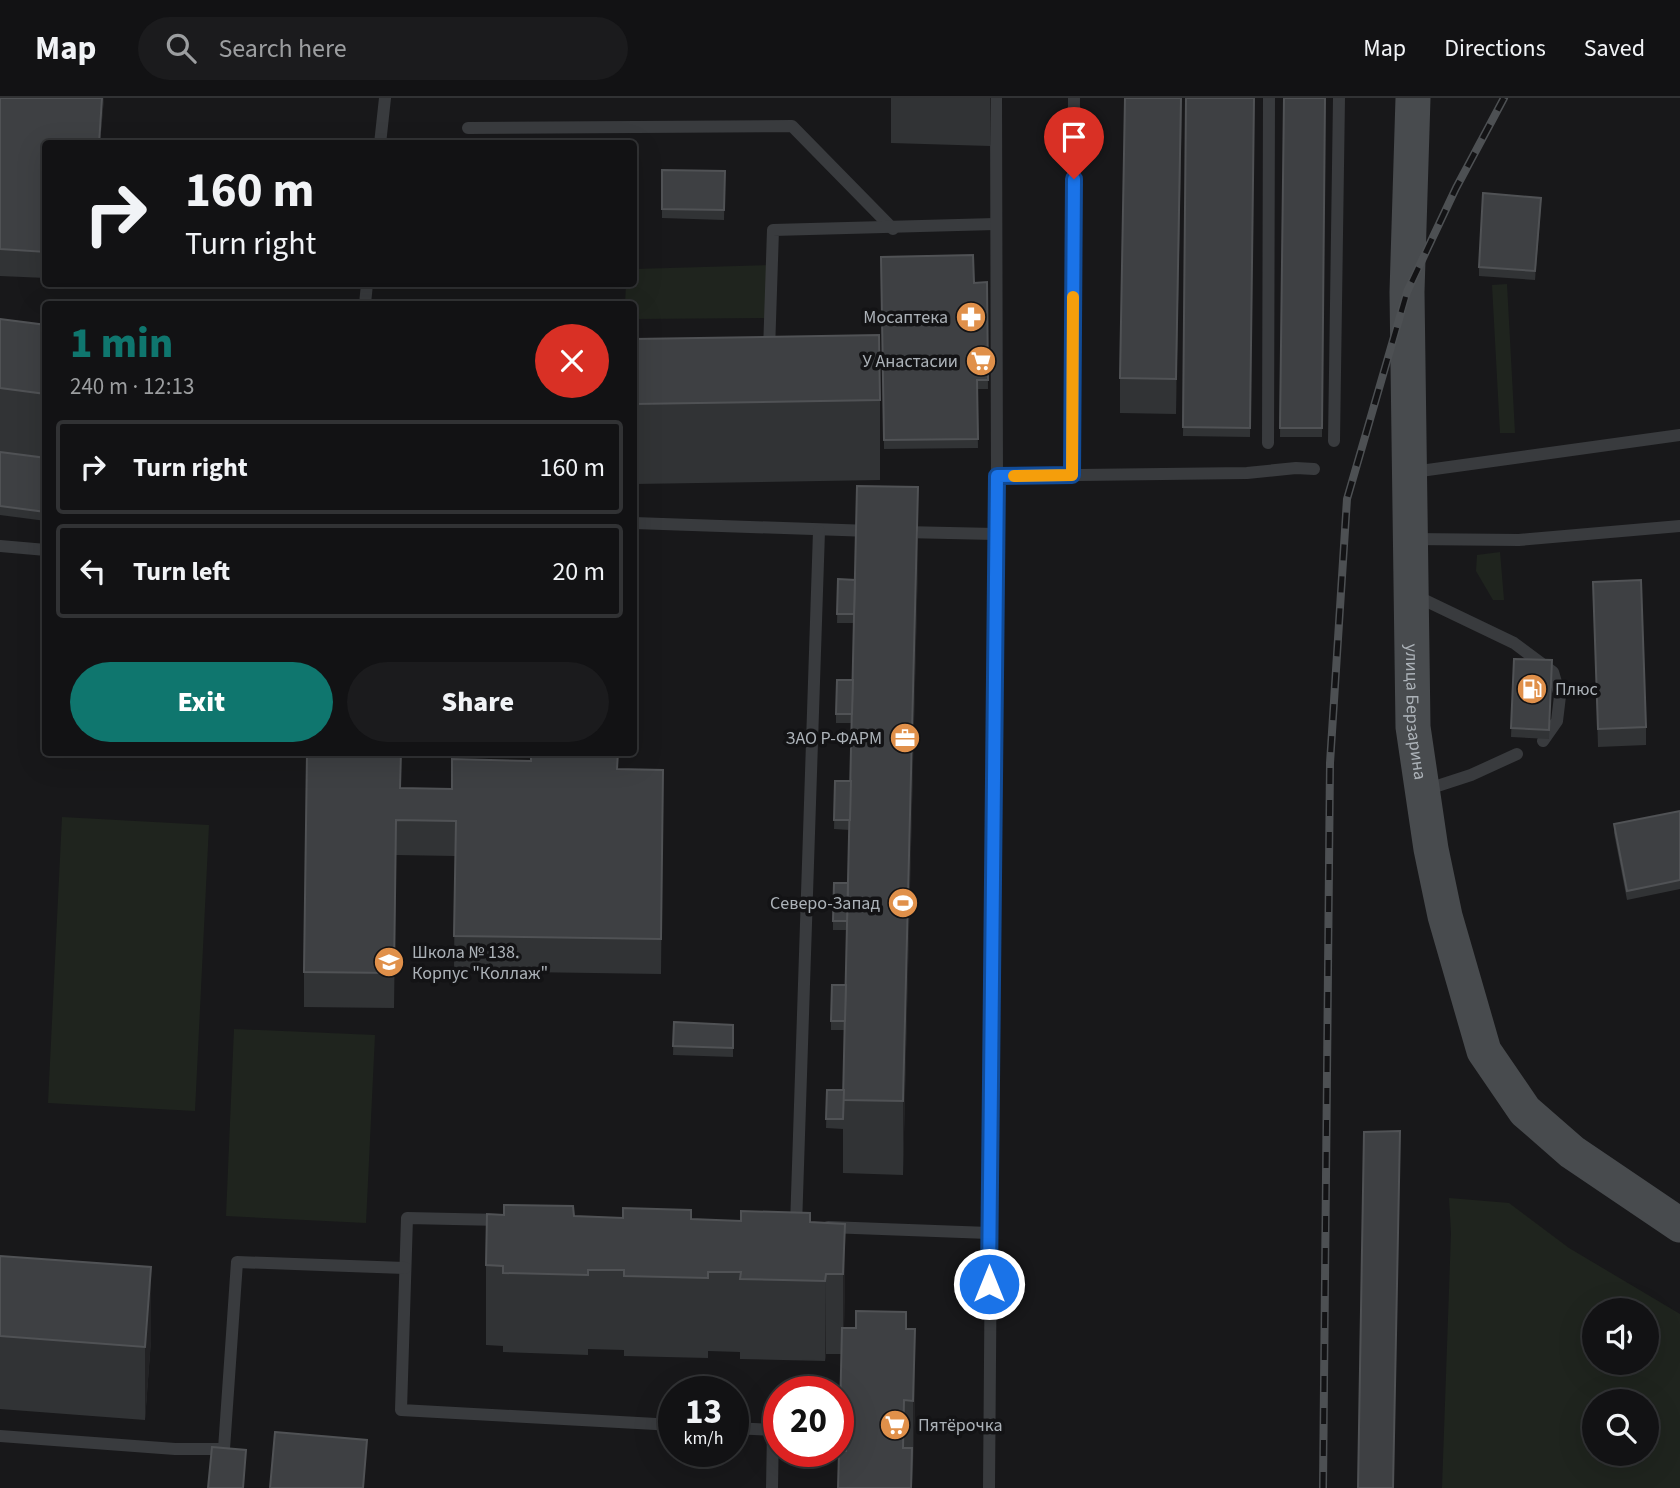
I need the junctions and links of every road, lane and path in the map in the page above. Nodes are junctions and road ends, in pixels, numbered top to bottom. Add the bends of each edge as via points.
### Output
1 (385, 98) edge
2 (996, 98) edge
3 (1074, 98) edge
4 (1269, 98) edge
5 (1339, 98) edge
6 (1413, 98) edge
7 (468, 128) dead end
8 (380, 140) edge
9 (995, 224) junction
10 (893, 229) junction
11 (769, 367) edge
12 (1680, 435) edge
13 (1334, 441) dead end
14 (1268, 443) dead end
15 (1314, 469) dead end
16 (1408, 473) junction
17 (1072, 475) junction
18 (997, 476) junction
19 (637, 523) edge
20 (1680, 526) edge
21 (819, 531) junction
22 (995, 534) junction
23 (1409, 539) junction
24 (0, 546) edge
25 (42, 550) edge
26 (1409, 592) junction
27 (1543, 741) edge
28 (1517, 754) dead end
29 (1421, 791) junction
30 (513, 1220) edge
31 (1680, 1225) edge
32 (989, 1233) junction
33 (405, 1268) junction
34 (658, 1424) edge
35 (749, 1429) edge
36 (0, 1436) edge
37 (772, 1488) edge
38 (989, 1488) edge

1 - 8 lane
2 - 9 lane
3 - 17 lane
4 - 14 lane
5 - 13 lane
6 - 16 street, улица Берзарина via 1406,292
7 - 10 lane via 792,126
9 - 10 lane
9 - 18 lane
10 - 11 lane via 773,230
12 - 16 lane
15 - 17 lane
16 - 23 street, улица Берзарина
17 - 18 lane
18 - 22 lane
19 - 21 lane
20 - 23 lane via 1519,540
21 - 22 lane
21 - 32 lane via 791,1226
22 - 32 lane
23 - 26 street, улица Берзарина
24 - 25 lane
26 - 27 lane via 1514,643 1553,672 1560,696 1557,721
26 - 29 street, улица Берзарина via 1413,727
28 - 29 lane
29 - 31 street, улица Берзарина via 1445,916 1484,1051 1525,1111 1572,1152
30 - 33 lane via 407,1218
32 - 38 lane
33 - 34 lane via 401,1410
33 - 36 lane via 237,1262 224,1449
35 - 37 lane via 773,1430

